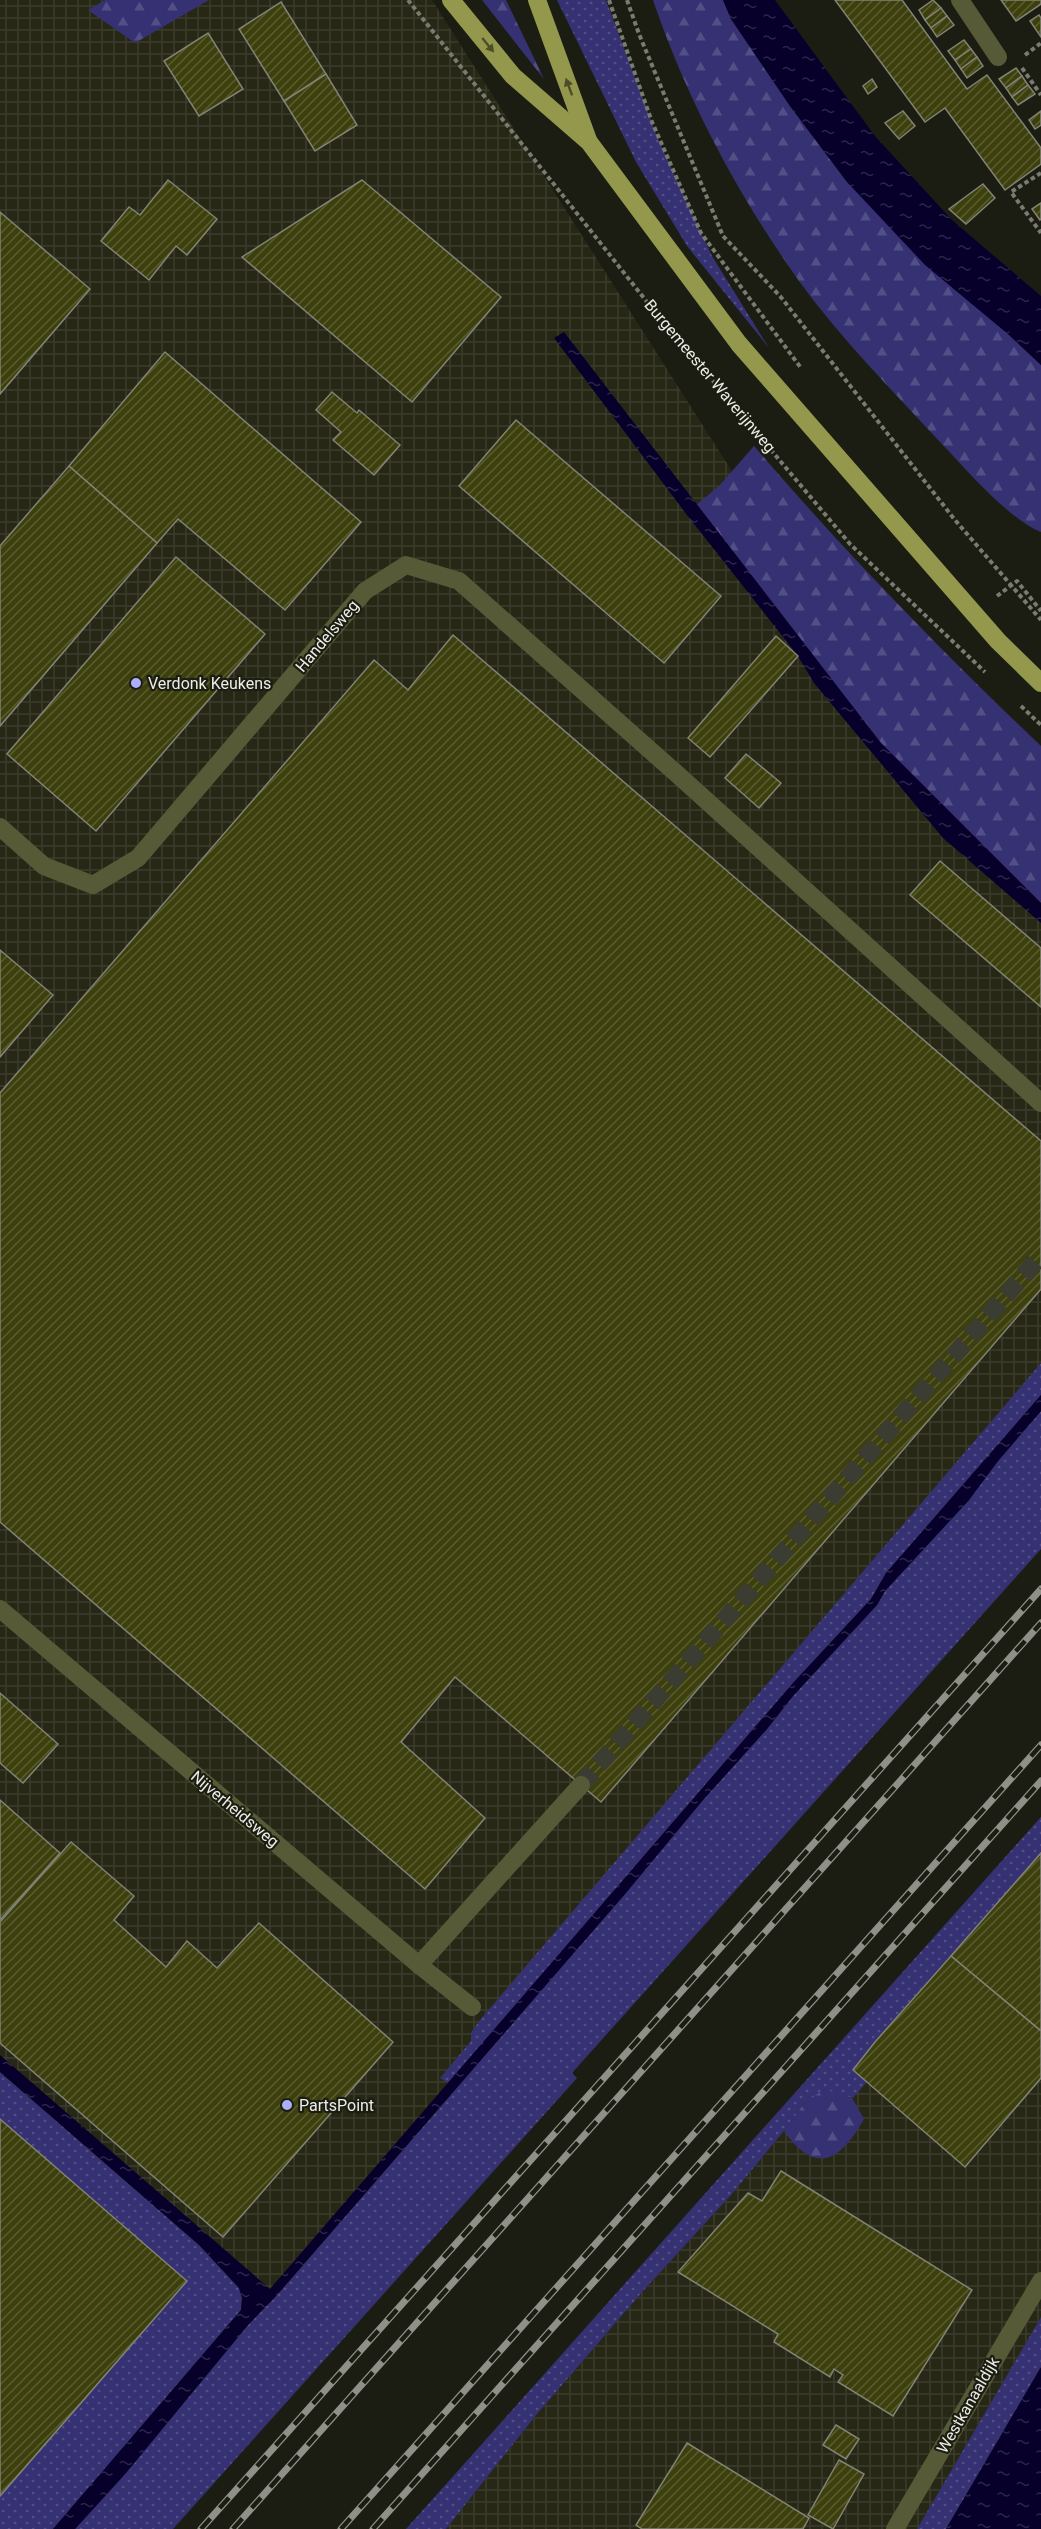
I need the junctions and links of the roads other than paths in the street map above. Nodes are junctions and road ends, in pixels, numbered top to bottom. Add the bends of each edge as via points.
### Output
1 (451, 0) edge
2 (537, 0) edge
3 (960, 0) edge
4 (998, 57) dead end
5 (589, 142) junction
6 (1041, 683) edge
7 (0, 827) edge
8 (1041, 1103) edge
9 (0, 1609) edge
10 (581, 1785) tunnel mouth
11 (419, 1965) junction
12 (472, 2007) dead end
13 (1041, 2282) edge
14 (895, 2529) edge

1 -> 5 main road via 513,76
5 -> 2 main road
3 - 4 street
5 - 6 main road via 740,344 998,641
7 - 8 street, Handelsweg via 44,866 93,885 138,858 365,591 406,565 459,581
9 - 11 street, Nijverheidsweg
10 - 11 street
11 - 12 street, Nijverheidsweg
13 - 14 street, Westkanaaldijk

